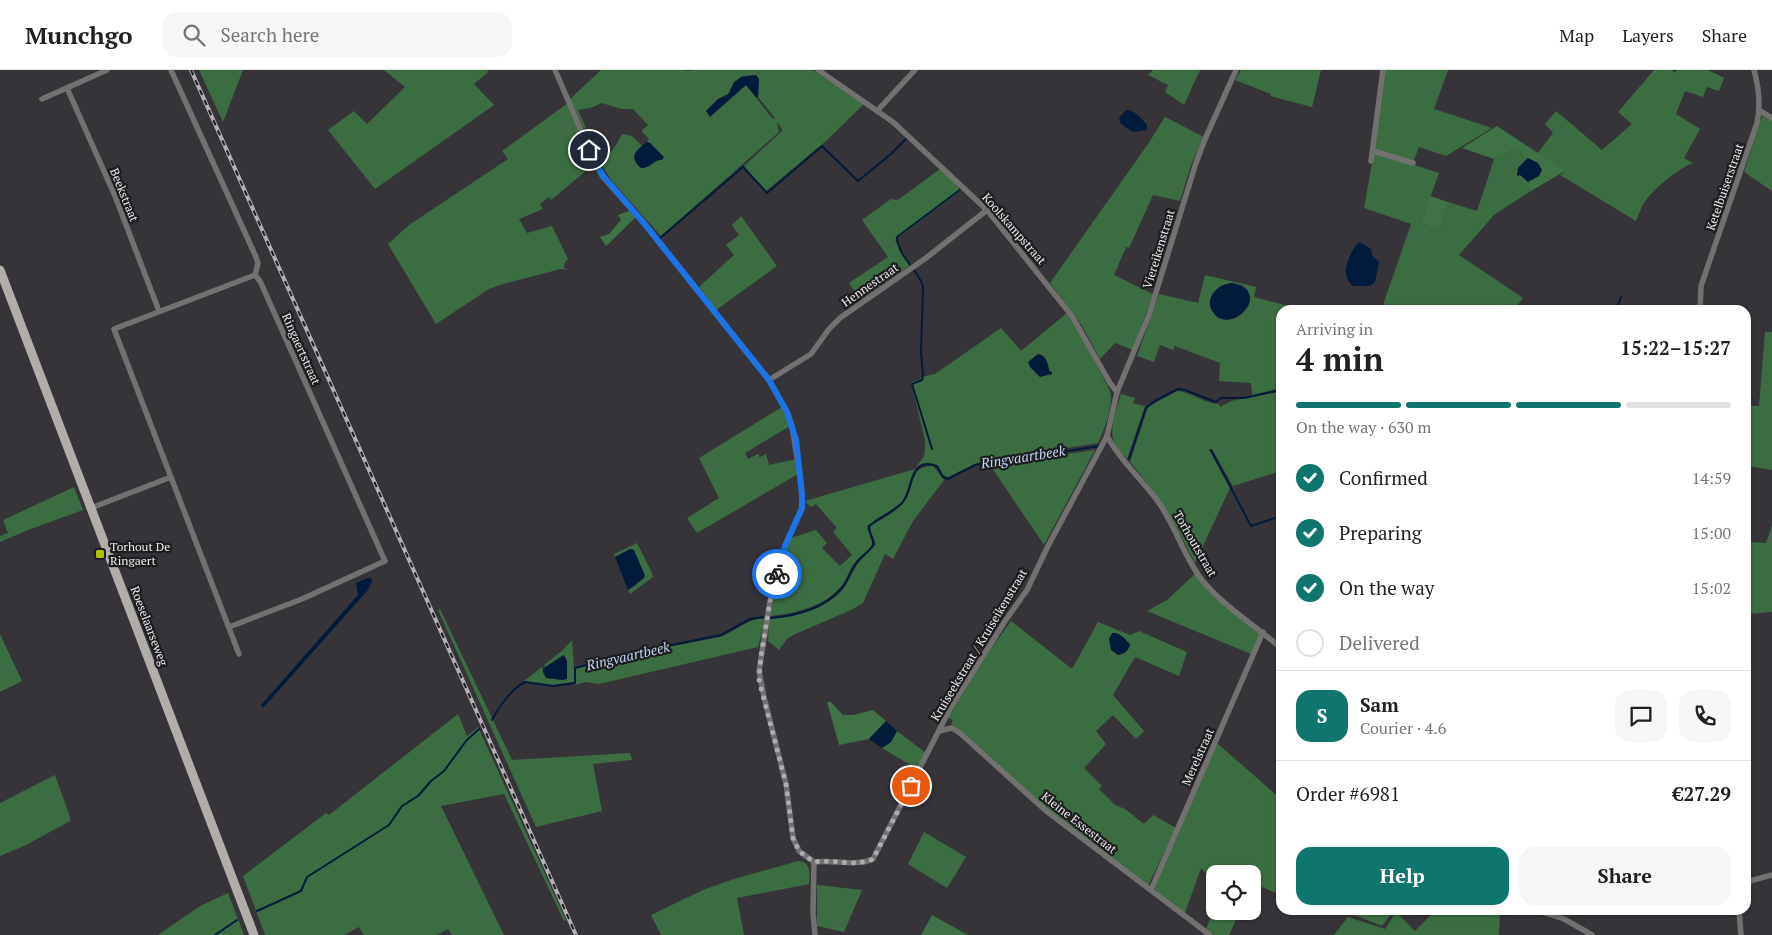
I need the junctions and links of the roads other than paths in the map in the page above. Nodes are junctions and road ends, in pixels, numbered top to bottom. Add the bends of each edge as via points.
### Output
1 (107, 70) edge
2 (171, 70) edge
3 (555, 70) edge
4 (818, 70) edge
5 (915, 70) edge
6 (1236, 70) edge
7 (1384, 70) edge
8 (1754, 70) edge
9 (67, 88) junction
10 (42, 99) dead end
11 (877, 111) junction
12 (1760, 111) junction
13 (1772, 118) edge
14 (1373, 151) junction
15 (1371, 161) dead end
16 (1412, 163) dead end
17 (987, 210) junction
18 (0, 270) edge
19 (255, 274) junction
20 (1700, 305) edge
21 (159, 311) junction
22 (769, 380) junction
23 (1117, 392) junction
24 (1107, 436) junction
25 (171, 477) junction
26 (91, 508) junction
27 (229, 627) junction
28 (1263, 632) junction
29 (1276, 644) edge
30 (239, 654) dead end
31 (939, 731) junction
32 (814, 862) junction
33 (1772, 874) edge
34 (1751, 880) edge
35 (1150, 890) junction
36 (1552, 915) edge
37 (1739, 915) edge
38 (254, 935) edge
39 (815, 935) edge
40 (1210, 935) edge
41 (1592, 935) edge
42 (1741, 935) edge

1 - 9 street
2 - 19 street via 256,257
3 - 22 street via 603,176
4 - 11 street, Koolskampstraat
5 - 11 street
6 - 23 street, Viereikenstraat via 1199,155 1150,315
7 - 14 street
8 - 12 street, Ketelbuiserstraat
9 - 10 street
9 - 21 street, Beekstraat via 115,196
11 - 17 street, Koolskampstraat via 893,122
12 - 13 street
12 - 20 street, Ketelbuiserstraat via 1702,286
14 - 15 street
14 - 16 street
17 - 22 street, Hennestraat via 926,258 840,318 811,354
17 - 23 street, Koolskampstraat via 1072,316
18 - 26 main road, Roeselaarseweg
19 - 21 street
19 - 27 street, Ringaertstraat via 384,561 302,599
21 - 25 street via 114,328
22 - 32 street via 787,412 796,440 802,508 785,546 770,601 759,680 786,784 793,838 799,851
23 - 24 street, Viereikenstraat
24 - 28 street, Torhoutstraat via 1160,504 1201,578 1217,596
24 - 31 street, Kruiseekstraat / Kruiseikenstraat via 1027,590 969,677
25 - 26 street
25 - 27 street
26 - 38 main road, Roeselaarseweg
27 - 30 street
28 - 29 street, Torhoutstraat
28 - 35 street, Merelstraat
31 - 32 street, Kruiseekstraat / Kruiseikenstraat via 873,859 866,862
31 - 35 street, Kleine Essestraat via 952,728 960,733 1044,810
32 - 39 street
33 - 34 street
35 - 40 street, Kleine Essestraat
36 - 41 street
37 - 42 street

